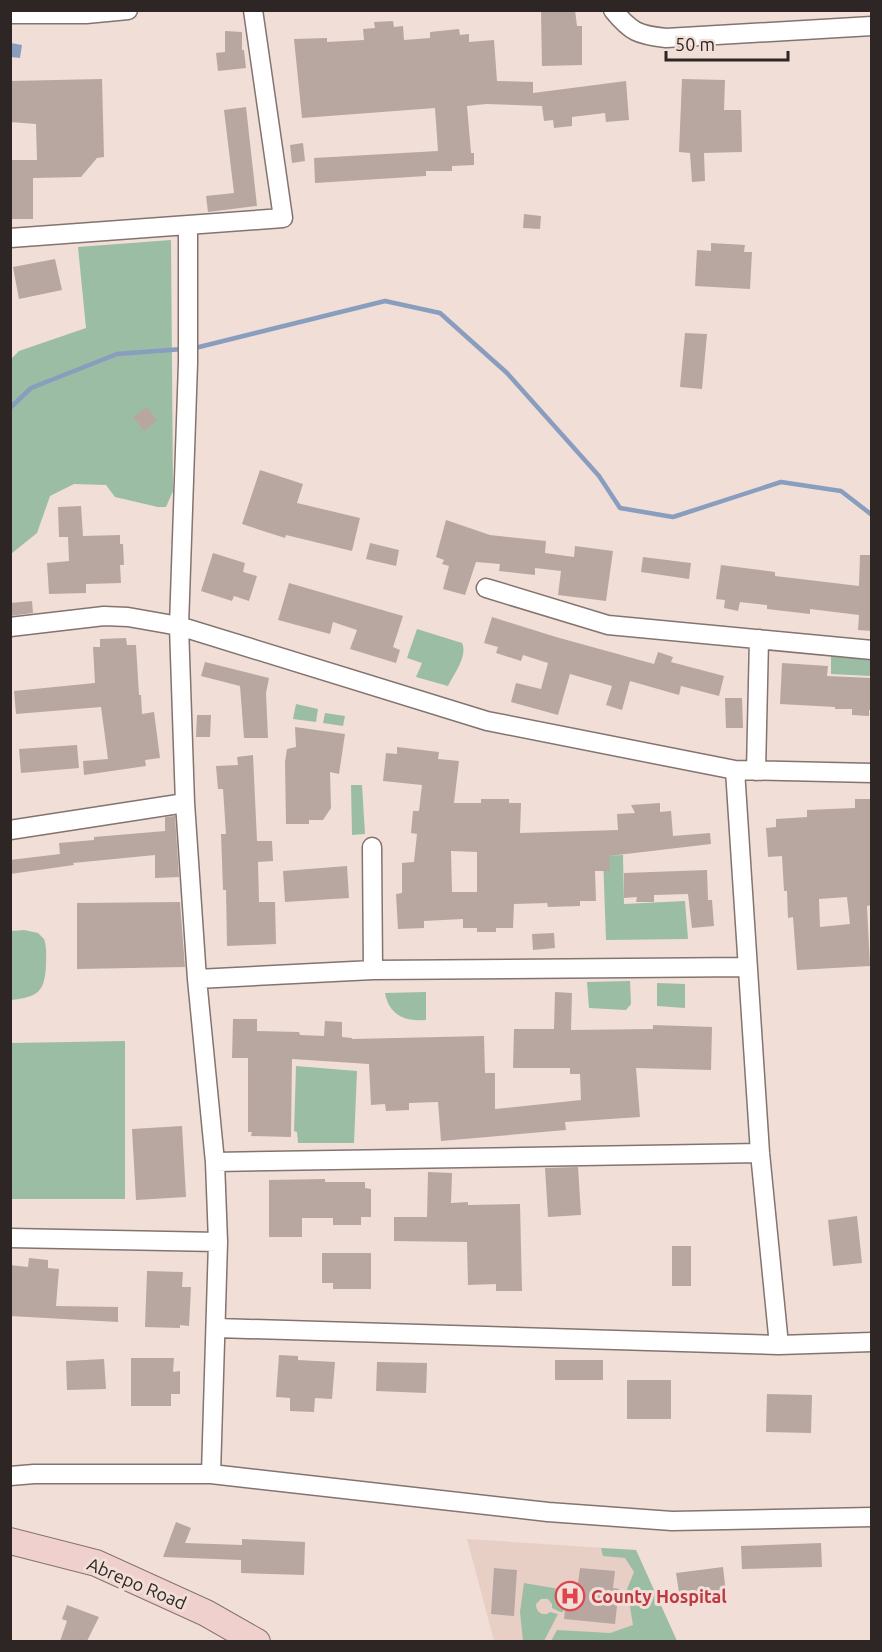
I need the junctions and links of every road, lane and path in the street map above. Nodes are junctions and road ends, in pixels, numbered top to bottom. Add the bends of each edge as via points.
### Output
1 (128, 10) edge
2 (253, 10) edge
3 (613, 10) edge
4 (10, 14) edge
5 (872, 26) edge
6 (188, 225) junction
7 (10, 238) edge
8 (486, 588) dead end
9 (179, 626) junction
10 (10, 627) edge
11 (759, 639) junction
12 (872, 650) edge
13 (735, 770) junction
14 (756, 771) junction
15 (872, 773) edge
16 (185, 803) junction
17 (10, 830) edge
18 (372, 847) dead end
19 (747, 967) junction
20 (373, 970) junction
21 (197, 979) junction
22 (760, 1153) junction
23 (215, 1162) junction
24 (10, 1238) edge
25 (218, 1242) junction
26 (217, 1328) junction
27 (872, 1342) edge
28 (779, 1345) junction
29 (212, 1474) junction
30 (10, 1476) edge
31 (872, 1517) edge
32 (10, 1540) edge
33 (257, 1641) edge

1 - 4 street via 86,15
2 - 6 street via 283,218
3 - 5 street via 627,27 646,36 666,38
6 - 7 street
6 - 9 street via 188,363
8 - 11 street via 608,625
9 - 10 street via 128,616 105,616
9 - 13 street via 487,721
9 - 16 street
11 - 12 street
11 - 14 street
13 - 14 street
13 - 19 street
14 - 15 street
16 - 17 street
16 - 21 street
18 - 20 street
19 - 20 street
19 - 22 street
20 - 21 street
21 - 23 street
22 - 23 street
22 - 28 street
23 - 25 street
24 - 25 street
25 - 26 street
26 - 28 street
26 - 29 street
27 - 28 street
29 - 30 street
29 - 31 street via 548,1512 672,1521
32 - 33 main road, Abrepo Road via 96,1563

